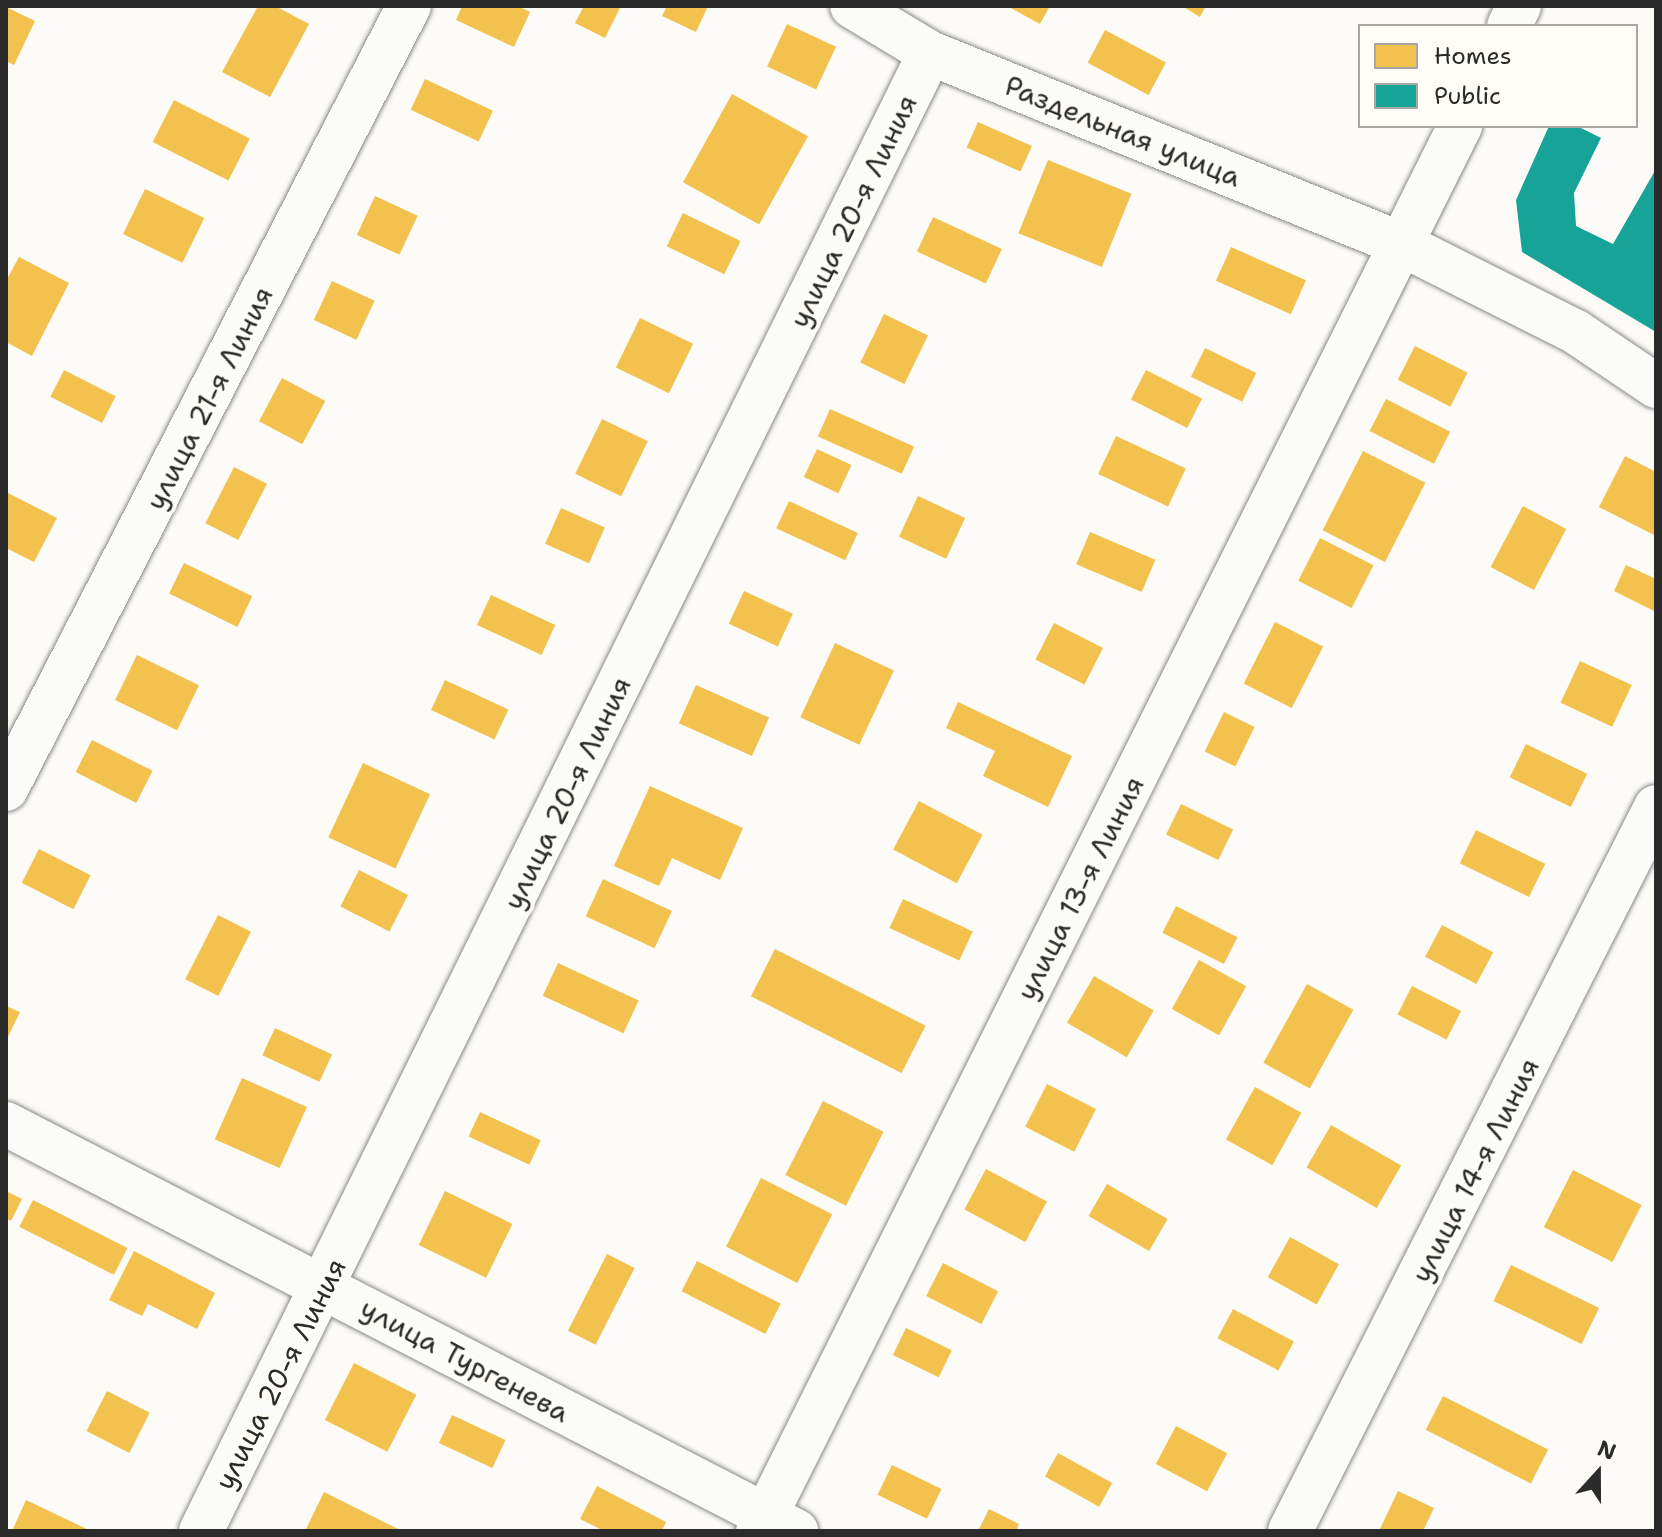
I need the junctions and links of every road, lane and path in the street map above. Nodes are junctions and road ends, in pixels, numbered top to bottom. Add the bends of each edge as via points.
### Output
1 (409, 6) edge
2 (852, 6) edge
3 (1519, 6) edge
4 (1510, 24) edge
5 (930, 53) junction
6 (1459, 128) edge
7 (1401, 244) junction
8 (1656, 386) edge
9 (6, 789) edge
10 (1656, 807) edge
11 (6, 1124) edge
12 (325, 1286) junction
13 (773, 1526) edge
14 (201, 1531) edge
15 (1290, 1531) edge

1 - 9 street, улица 21-я Линия
2 - 5 street, Раздельная улица
3 - 4 street
5 - 7 street, Раздельная улица
5 - 12 street, улица 20-я Линия
6 - 7 street, улица 13-я Линия
7 - 8 street, Раздельная улица via 1576,332
7 - 13 street, улица 13-я Линия
10 - 15 street, улица 14-я Линия
11 - 12 street, улица Тургенева
12 - 13 street, улица Тургенева
12 - 14 street, улица 20-я Линия

